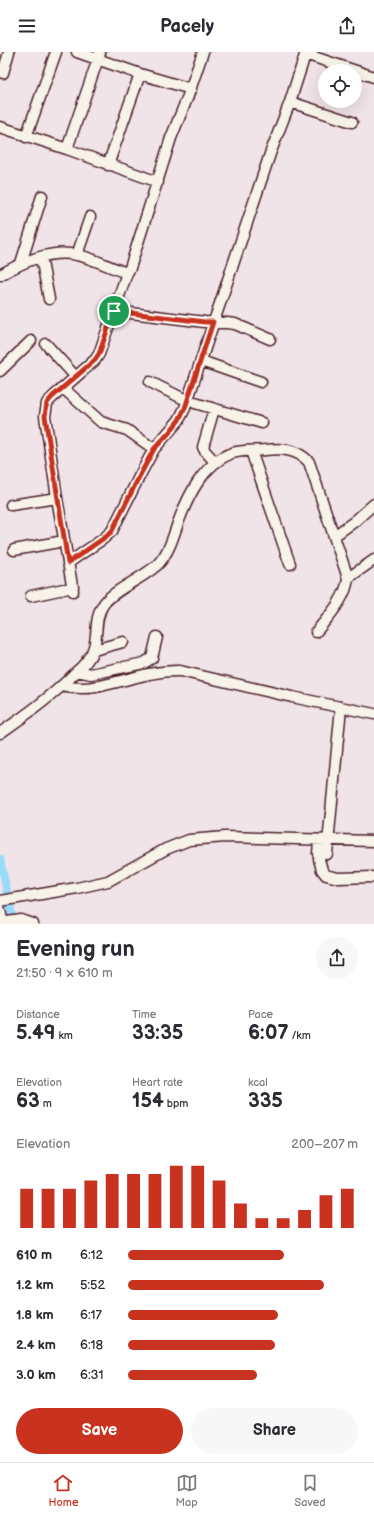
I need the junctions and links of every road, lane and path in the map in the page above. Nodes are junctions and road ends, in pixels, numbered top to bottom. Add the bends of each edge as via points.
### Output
1 (9, 52) edge
2 (56, 52) edge
3 (77, 52) edge
4 (203, 52) edge
5 (306, 53) edge
6 (99, 55) edge
7 (2, 73) dead end
8 (140, 74) junction
9 (374, 77) edge
10 (191, 89) junction
11 (290, 102) junction
12 (352, 122) dead end
13 (0, 127) edge
14 (26, 137) junction
15 (67, 149) junction
16 (108, 165) junction
17 (158, 182) junction
18 (42, 196) dead end
19 (90, 217) dead end
20 (77, 255) junction
21 (41, 257) junction
22 (21, 263) junction
23 (127, 273) junction
24 (0, 275) edge
25 (49, 299) dead end
26 (114, 311) junction
27 (213, 322) junction
28 (270, 339) dead end
29 (31, 341) dead end
30 (46, 344) dead end
31 (201, 361) junction
32 (0, 371) edge
33 (75, 376) junction
34 (150, 382) dead end
35 (261, 382) dead end
36 (63, 388) junction
37 (192, 402) junction
38 (214, 409) junction
39 (262, 423) dead end
40 (154, 449) junction
41 (250, 451) junction
42 (215, 462) junction
43 (57, 498) junction
44 (374, 504) edge
45 (11, 505) dead end
46 (334, 536) junction
47 (64, 541) junction
48 (14, 550) dead end
49 (374, 560) edge
50 (68, 563) junction
51 (290, 564) dead end
52 (348, 578) junction
53 (31, 596) dead end
54 (316, 632) dead end
55 (157, 637) dead end
56 (123, 642) dead end
57 (94, 650) junction
58 (77, 671) junction
59 (61, 686) junction
60 (341, 707) junction
61 (374, 714) edge
62 (0, 732) edge
63 (324, 840) junction
64 (374, 841) edge
65 (374, 878) edge
66 (2, 901) edge
67 (0, 910) edge
68 (21, 921) edge
69 (3, 923) edge
70 (33, 924) edge

1 - 7 street
2 - 14 street
3 - 6 street
4 - 10 street
5 - 9 street
5 - 11 street
6 - 8 street
6 - 15 street
8 - 10 street
8 - 16 street
10 - 17 street via 171,138
11 - 12 street
11 - 27 street
13 - 14 street
14 - 15 street
15 - 16 street
16 - 17 street
17 - 23 street
18 - 22 street
19 - 20 street
20 - 21 street
20 - 23 street
21 - 22 street
21 - 25 street
22 - 24 street
23 - 26 street
26 - 27 street
26 - 33 street via 99,354
27 - 28 street via 235,324
27 - 31 street
29 - 32 street
30 - 33 street
31 - 35 street
31 - 37 street
33 - 36 street
34 - 37 street
36 - 40 street via 101,422 127,430
36 - 43 street via 47,403 45,416
37 - 38 street
37 - 40 street
38 - 39 street
38 - 42 street via 203,447
40 - 50 street via 112,531
41 - 42 street via 232,453
41 - 46 street via 276,449 300,453 305,457 312,468
41 - 51 street
42 - 57 street via 197,483 179,520 170,547 158,563 147,574 104,604 99,613
43 - 45 street
43 - 47 street
44 - 46 street
46 - 52 street
47 - 48 street
47 - 50 street
49 - 52 street
50 - 53 street via 73,589
52 - 54 street via 342,598
55 - 58 street via 152,658 144,663 91,674
56 - 57 street
57 - 58 street
58 - 59 street
59 - 60 street via 94,687 165,670 180,671
59 - 62 street via 38,706
60 - 61 street
60 - 63 street
63 - 64 street
63 - 65 street via 322,870 326,875
63 - 66 street via 225,837 189,840 166,849 108,881
67 - 69 street
68 - 69 street
68 - 70 street

